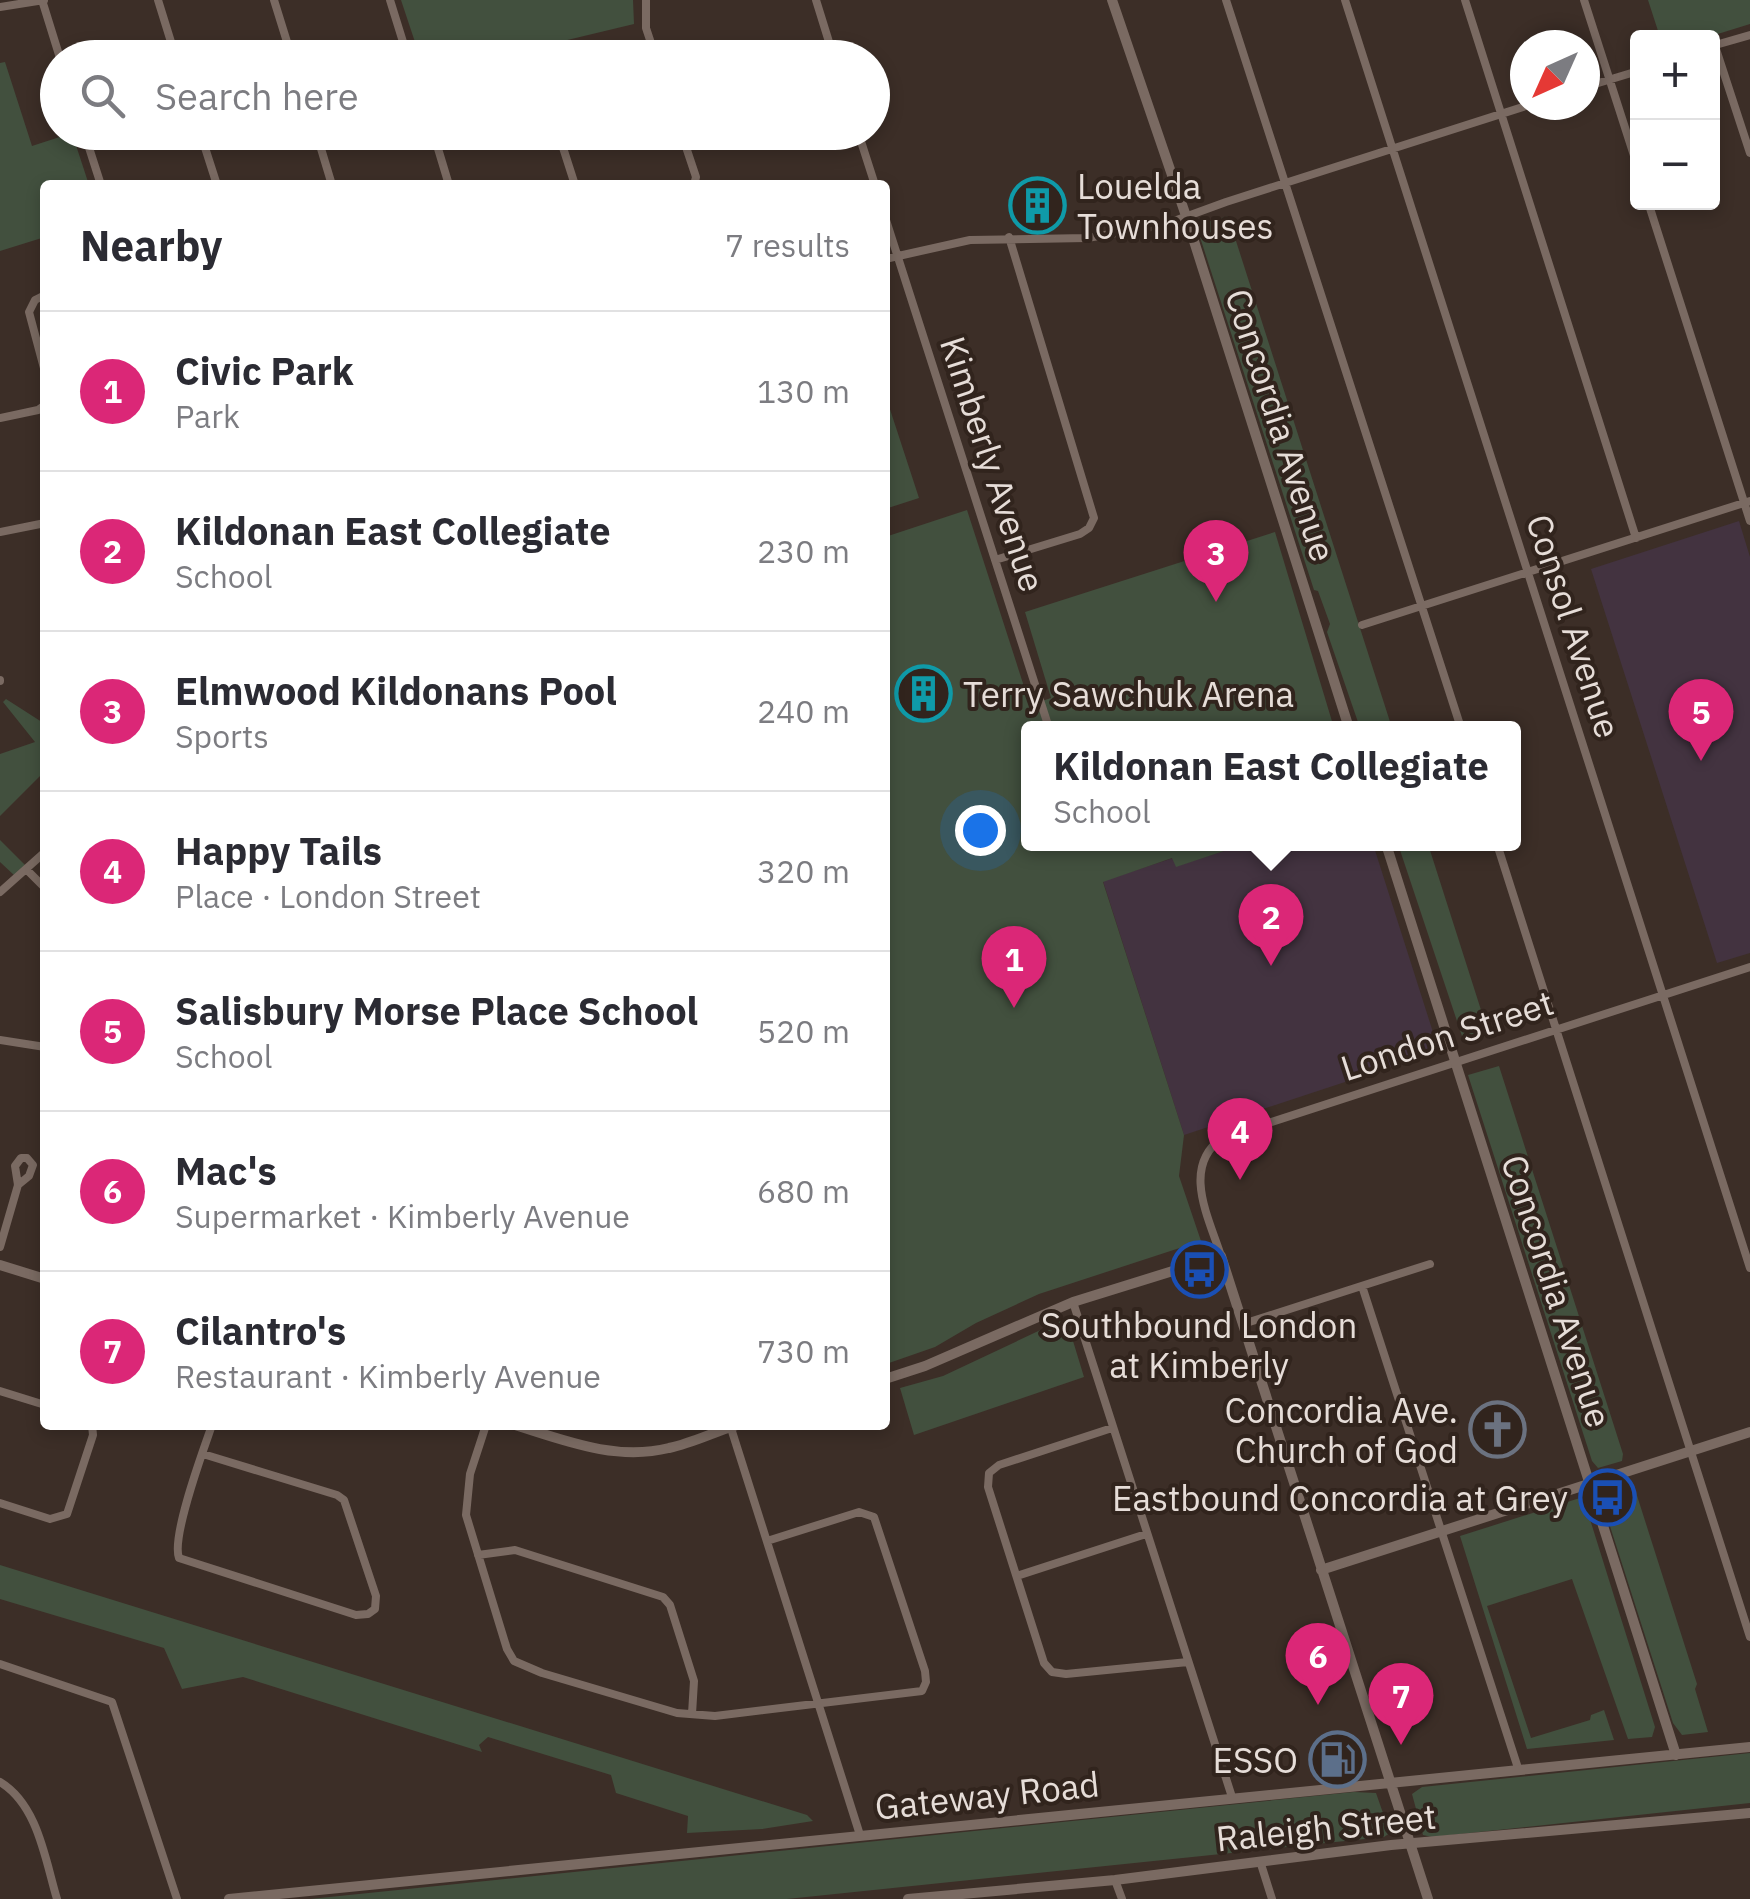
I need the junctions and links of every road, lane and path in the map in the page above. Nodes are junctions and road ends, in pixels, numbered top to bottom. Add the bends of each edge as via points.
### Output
1 (43, 0) edge
2 (158, 0) edge
3 (274, 0) edge
4 (390, 0) edge
5 (646, 0) edge
6 (816, 0) edge
7 (1112, 0) edge
8 (1122, 0) edge
9 (1226, 0) edge
10 (1345, 0) edge
11 (1465, 0) edge
12 (1584, 0) edge
13 (0, 7) edge
14 (1123, 24) junction
15 (1750, 34) edge
16 (55, 40) edge
17 (170, 40) edge
18 (286, 40) edge
19 (402, 40) edge
20 (650, 40) edge
21 (828, 40) edge
22 (1720, 44) edge
23 (1720, 64) edge
24 (1630, 73) edge
25 (1609, 80) junction
26 (1600, 83) edge
27 (1510, 111) edge
28 (1501, 114) junction
29 (1630, 144) edge
30 (1393, 149) junction
31 (90, 150) edge
32 (206, 150) edge
33 (321, 150) edge
34 (438, 150) edge
35 (564, 150) edge
36 (687, 150) edge
37 (864, 150) edge
38 (1750, 154) edge
39 (99, 180) edge
40 (215, 180) edge
41 (330, 180) edge
42 (447, 180) edge
43 (573, 180) edge
44 (695, 180) edge
45 (873, 180) edge
46 (1285, 182) junction
47 (1651, 210) edge
48 (1186, 216) junction
49 (890, 231) edge
50 (1009, 237) junction
51 (898, 255) junction
52 (890, 257) edge
53 (40, 298) edge
54 (40, 354) edge
55 (40, 409) edge
56 (0, 418) edge
57 (1747, 502) edge
58 (1750, 521) edge
59 (40, 524) edge
60 (0, 532) edge
61 (1636, 538) junction
62 (995, 560) junction
63 (1528, 572) junction
64 (1422, 606) junction
65 (1362, 625) dead end
66 (1047, 721) edge
67 (1348, 721) edge
68 (1458, 721) edge
69 (1388, 851) edge
70 (1499, 851) edge
71 (40, 857) edge
72 (27, 870) junction
73 (40, 883) edge
74 (0, 892) edge
75 (1750, 968) edge
76 (1663, 996) junction
77 (1556, 1029) junction
78 (0, 1040) edge
79 (40, 1046) edge
80 (1456, 1063) junction
81 (18, 1185) dead end
82 (0, 1246) edge
83 (1221, 1256) junction
84 (1430, 1264) dead end
85 (0, 1265) edge
86 (1750, 1268) edge
87 (40, 1277) edge
88 (1362, 1286) junction
89 (1073, 1302) junction
90 (1244, 1324) junction
91 (890, 1376) edge
92 (0, 1391) edge
93 (40, 1403) edge
94 (1112, 1428) junction
95 (92, 1430) edge
96 (210, 1430) edge
97 (485, 1430) edge
98 (531, 1430) edge
99 (721, 1430) edge
100 (733, 1430) edge
101 (1750, 1432) edge
102 (1691, 1451) junction
103 (202, 1454) junction
104 (1590, 1482) junction
105 (0, 1503) edge
106 (1441, 1531) junction
107 (1146, 1534) junction
108 (767, 1541) junction
109 (478, 1555) junction
110 (1322, 1570) junction
111 (1017, 1576) junction
112 (1750, 1636) edge
113 (1188, 1662) junction
114 (0, 1664) edge
115 (819, 1703) junction
116 (692, 1714) junction
117 (1750, 1747) edge
118 (1676, 1754) junction
119 (1518, 1768) junction
120 (1390, 1781) junction
121 (0, 1782) edge
122 (1232, 1797) junction
123 (1750, 1813) edge
124 (860, 1835) junction
125 (1411, 1844) junction
126 (1260, 1861) junction
127 (1116, 1880) junction
128 (58, 1899) edge
129 (176, 1899) edge
130 (229, 1899) edge
131 (908, 1899) edge
132 (1122, 1899) edge
133 (1272, 1899) edge
134 (1428, 1899) edge

1 - 13 street
1 - 16 street
2 - 17 street
3 - 18 street
4 - 19 street
5 - 20 street
6 - 21 street
7 - 14 main road, Concordia Avenue
8 - 14 main road, Concordia Avenue
9 - 46 street
10 - 30 street, Consol Avenue
11 - 28 street
12 - 25 street
14 - 48 main road, Concordia Avenue
15 - 22 street
23 - 38 street
24 - 25 street
25 - 26 street
25 - 29 street
27 - 28 street
28 - 30 street
28 - 61 street
30 - 46 street
30 - 63 street, Consol Avenue
31 - 39 street
32 - 40 street
33 - 41 street
34 - 42 street
35 - 43 street
36 - 44 street
37 - 45 street
46 - 48 street
46 - 64 street
47 - 57 street
48 - 50 street via 1114,235
48 - 67 main road, Concordia Avenue
49 - 51 street, Kimberly Avenue
50 - 51 street
50 - 62 street via 1094,518 1080,534
51 - 52 street
51 - 62 street, Kimberly Avenue
53 - 54 street via 28,312
55 - 56 street
57 - 58 street
57 - 61 street
59 - 60 street
61 - 63 street
62 - 66 street, Kimberly Avenue
63 - 64 street
63 - 76 street, Consol Avenue
64 - 65 street
64 - 68 street
69 - 80 main road, Concordia Avenue
70 - 77 street
71 - 72 street
72 - 73 street
72 - 74 street
75 - 76 street, London Street
76 - 77 street, London Street
76 - 86 street, Consol Avenue
77 - 80 street, London Street
77 - 102 street
78 - 79 street
80 - 83 street, London Street via 1211,1147 1200,1169 1201,1192
80 - 104 main road, Concordia Avenue
81 - 82 street
83 - 89 main road
83 - 90 main road
84 - 88 street
85 - 87 main road
88 - 90 street
88 - 106 street
89 - 91 main road
89 - 94 street
90 - 110 main road
92 - 93 street
94 - 107 street
94 - 111 street via 990,1473 988,1487
95 - 105 street via 63,1517
96 - 103 street
97 - 109 street via 466,1494
98 - 99 main road via 618,1453 667,1449
100 - 108 street
101 - 102 main road
102 - 104 main road
102 - 112 street
103 - 103 street via 344,1500 376,1596 374,1608 356,1615 180,1558 176,1541
104 - 106 main road
104 - 118 main road, Concordia Avenue
106 - 110 main road
106 - 119 street
107 - 111 street
107 - 113 street
108 - 115 street
108 - 115 street via 859,1512 870,1515 925,1671 922,1691
109 - 116 street via 514,1661
109 - 116 street via 515,1550 663,1597 694,1682
110 - 120 main road
111 - 113 street via 1052,1672
113 - 122 street
114 - 129 street via 112,1702
115 - 116 street
115 - 124 street
117 - 118 main road, Gateway Road
118 - 119 main road, Gateway Road
119 - 120 main road, Gateway Road
120 - 122 main road, Gateway Road
120 - 125 main road
121 - 128 street via 26,1806
122 - 124 main road, Gateway Road
123 - 125 main road, Raleigh Street
124 - 130 main road, Gateway Road
125 - 126 main road, Raleigh Street
125 - 134 main road
126 - 127 main road, Raleigh Street
126 - 133 street
127 - 131 main road, Raleigh Street
127 - 132 street

